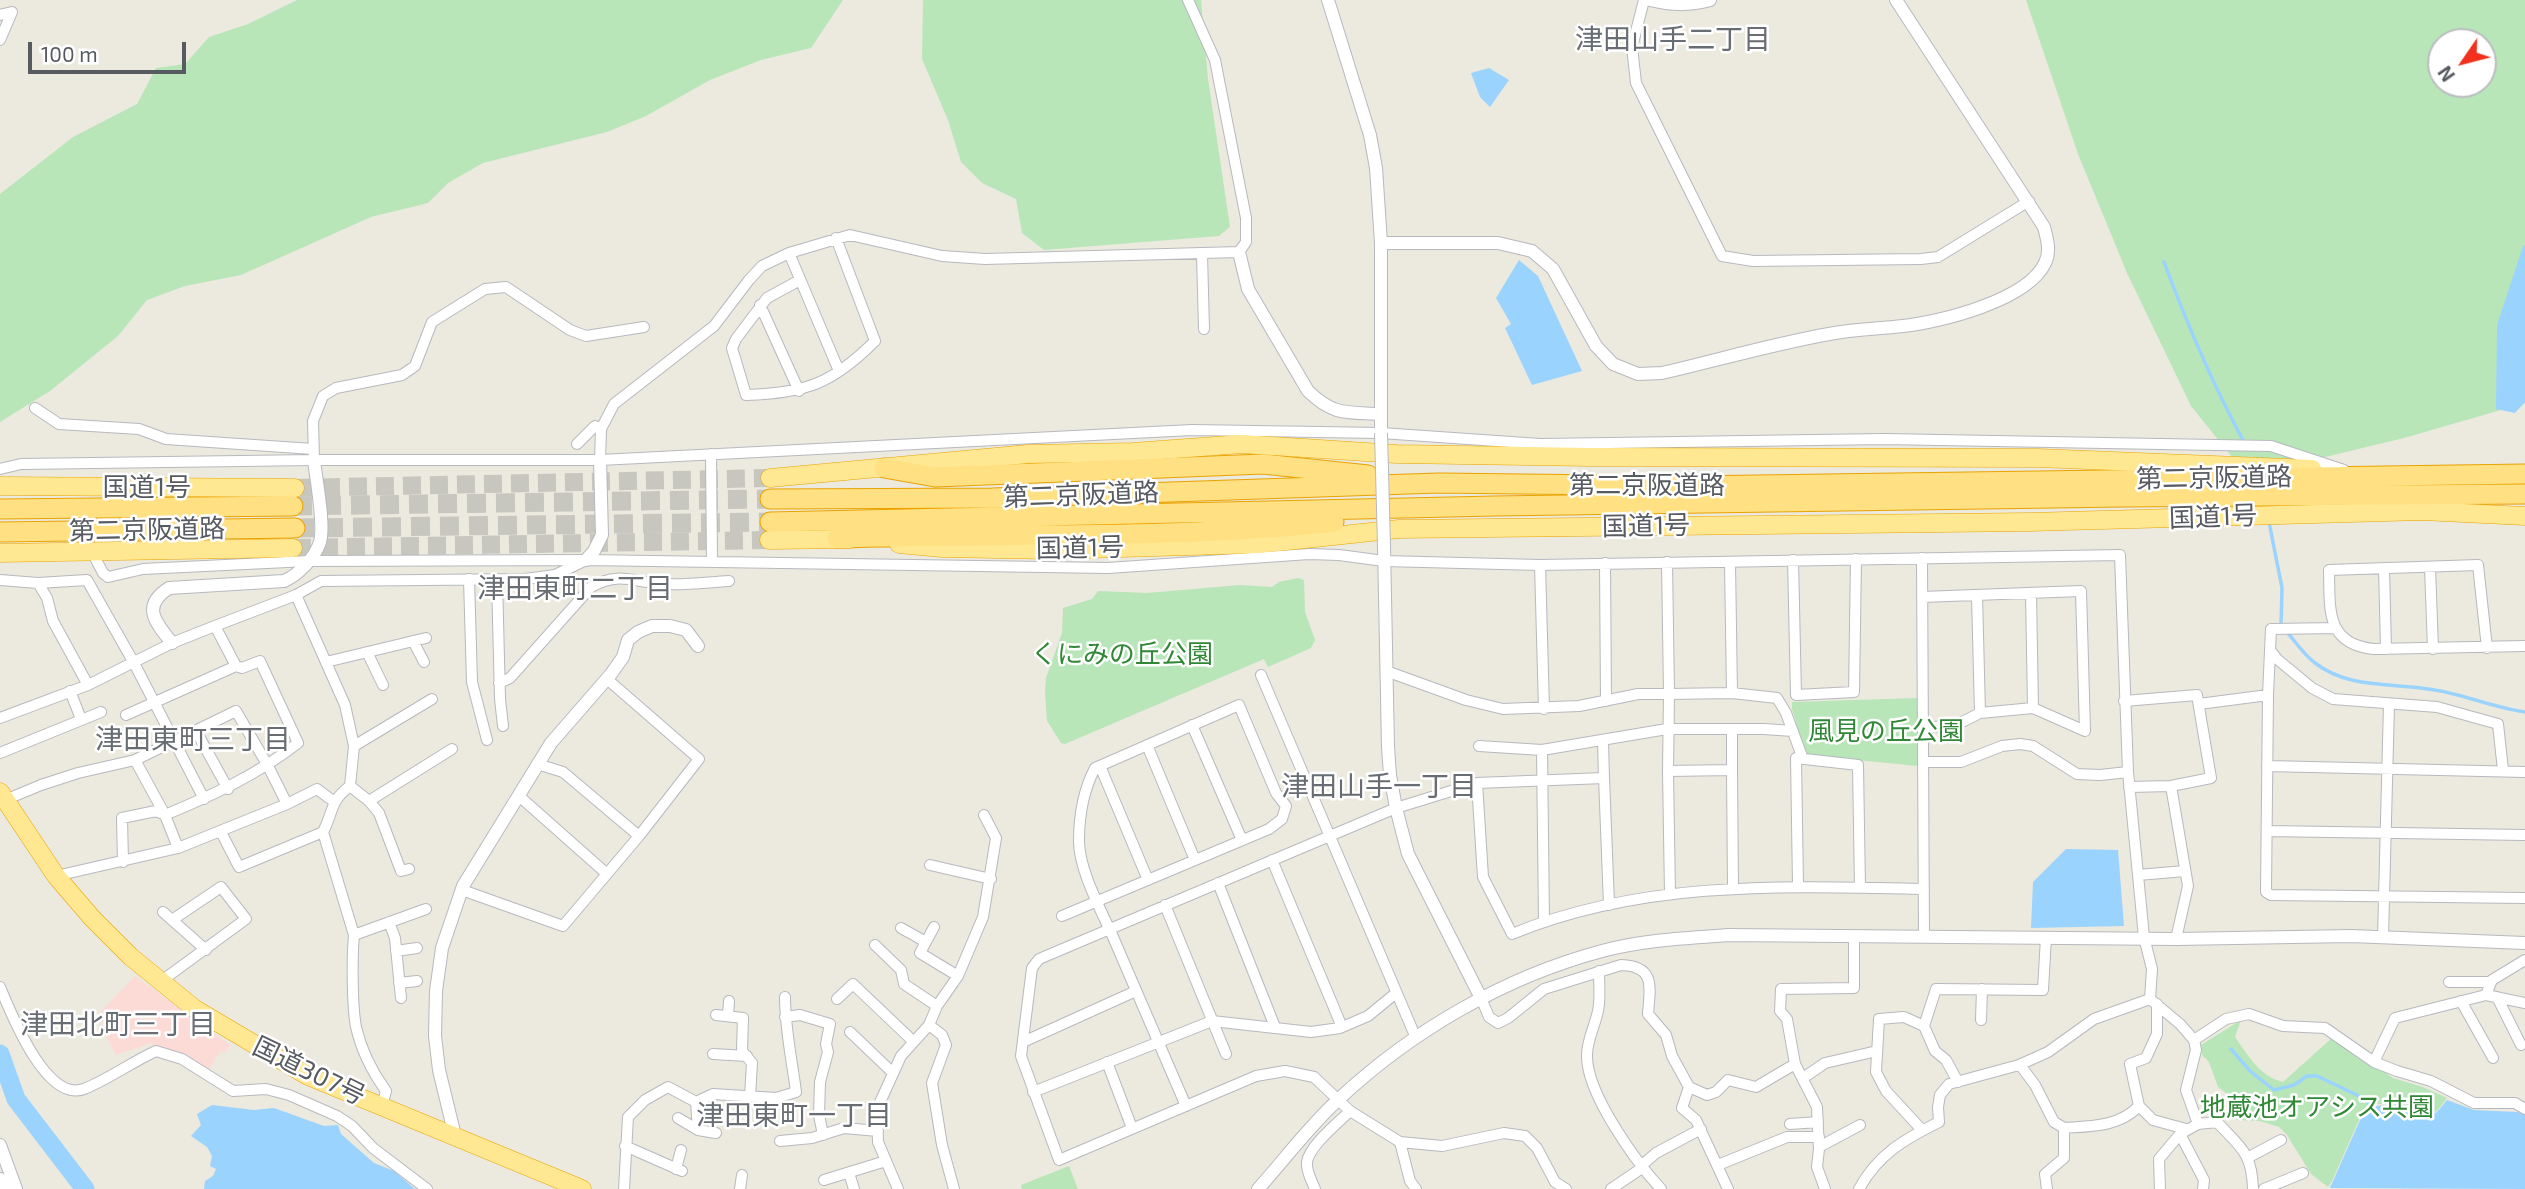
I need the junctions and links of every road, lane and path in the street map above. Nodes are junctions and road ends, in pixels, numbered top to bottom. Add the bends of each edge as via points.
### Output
1 (1188, 0) edge
2 (1328, 0) edge
3 (1644, 0) edge
4 (1650, 0) edge
5 (1710, 0) edge
6 (1896, 0) edge
7 (0, 15) edge
8 (0, 40) edge
9 (2029, 201) junction
10 (836, 238) junction
11 (1381, 243) junction
12 (1239, 252) junction
13 (789, 253) junction
14 (1202, 254) junction
15 (800, 280) junction
16 (760, 305) junction
17 (644, 327) dead end
18 (1205, 328) dead end
19 (839, 371) junction
20 (799, 391) junction
21 (35, 408) dead end
22 (1380, 414) junction
23 (601, 429) junction
24 (1381, 433) junction
25 (577, 444) dead end
26 (314, 454) junction
27 (711, 454) junction
28 (600, 460) junction
29 (2525, 466) edge
30 (884, 468) junction
31 (0, 469) edge
32 (2344, 470) junction
33 (2423, 471) junction
34 (2525, 474) edge
35 (770, 478) tunnel mouth
36 (1439, 483) junction
37 (0, 486) edge
38 (2525, 494) edge
39 (294, 497) joint
40 (770, 499) tunnel mouth
41 (1457, 508) junction
42 (0, 509) edge
43 (2525, 516) edge
44 (295, 528) tunnel mouth
45 (770, 531) joint
46 (0, 532) edge
47 (837, 538) junction
48 (293, 548) tunnel mouth
49 (92, 552) junction
50 (0, 553) edge
51 (1856, 558) junction
52 (1922, 558) junction
53 (586, 560) junction
54 (1793, 560) junction
55 (308, 561) junction
56 (1384, 561) junction
57 (712, 562) junction
58 (1667, 562) junction
59 (1730, 562) junction
60 (1605, 563) junction
61 (1540, 565) junction
62 (2430, 567) junction
63 (2384, 568) junction
64 (469, 579) junction
65 (497, 579) junction
66 (0, 580) edge
67 (729, 581) dead end
68 (38, 583) junction
69 (2031, 593) junction
70 (296, 595) junction
71 (1977, 595) junction
72 (1922, 597) junction
73 (215, 626) junction
74 (2335, 628) junction
75 (426, 638) dead end
76 (414, 641) junction
77 (172, 643) junction
78 (698, 646) dead end
79 (2525, 646) edge
80 (2487, 648) junction
81 (2270, 649) junction
82 (2386, 649) junction
83 (2433, 649) junction
84 (367, 652) junction
85 (326, 662) junction
86 (424, 662) dead end
87 (134, 663) junction
88 (236, 666) junction
89 (1386, 671) junction
90 (1261, 675) dead end
91 (607, 679) junction
92 (499, 683) junction
93 (88, 685) junction
94 (383, 685) dead end
95 (71, 691) junction
96 (1732, 693) junction
97 (1669, 694) junction
98 (2268, 695) junction
99 (500, 698) junction
100 (432, 699) dead end
101 (1606, 701) junction
102 (2124, 701) junction
103 (153, 703) junction
104 (2199, 704) junction
105 (2389, 704) junction
106 (478, 707) junction
107 (2033, 708) junction
108 (1544, 709) junction
109 (102, 712) dead end
110 (1980, 713) junction
111 (126, 715) dead end
112 (0, 719) edge
113 (81, 719) junction
114 (1192, 725) junction
115 (503, 726) dead end
116 (1923, 728) junction
117 (1668, 729) junction
118 (1732, 729) junction
119 (196, 731) junction
120 (1793, 732) junction
121 (487, 740) dead end
122 (1603, 741) junction
123 (175, 742) junction
124 (1147, 745) junction
125 (354, 746) junction
126 (1479, 746) dead end
127 (452, 748) dead end
128 (1542, 750) junction
129 (0, 753) edge
130 (1803, 759) junction
131 (135, 760) junction
132 (1923, 762) junction
133 (537, 764) junction
134 (268, 766) junction
135 (1100, 766) junction
136 (2267, 766) junction
137 (2387, 768) junction
138 (1732, 770) junction
139 (2503, 770) junction
140 (1668, 771) junction
141 (2128, 772) junction
142 (2525, 772) edge
143 (1604, 779) junction
144 (1541, 780) junction
145 (1477, 783) junction
146 (350, 786) junction
147 (2171, 786) junction
148 (2129, 787) junction
149 (228, 789) junction
150 (3, 796) edge
151 (519, 796) junction
152 (204, 799) junction
153 (369, 801) junction
154 (333, 802) junction
155 (287, 804) junction
156 (1395, 808) junction
157 (165, 815) junction
158 (984, 815) dead end
159 (323, 831) junction
160 (2267, 831) junction
161 (221, 832) junction
162 (2386, 833) junction
163 (2525, 835) edge
164 (639, 836) junction
165 (1329, 836) junction
166 (1242, 841) junction
167 (178, 848) junction
168 (1195, 860) junction
169 (1272, 860) junction
170 (123, 862) junction
171 (930, 866) dead end
172 (409, 869) dead end
173 (2185, 872) junction
174 (607, 874) junction
175 (2138, 875) junction
176 (56, 876) junction
177 (991, 879) junction
178 (1148, 880) junction
179 (1218, 883) junction
180 (1798, 886) junction
181 (1733, 888) junction
182 (1860, 888) junction
183 (1924, 889) junction
184 (462, 890) junction
185 (1671, 894) junction
186 (2384, 897) junction
187 (2525, 898) edge
188 (1098, 901) junction
189 (1164, 905) junction
190 (1609, 905) junction
191 (426, 909) dead end
192 (1062, 916) dead end
193 (1544, 921) junction
194 (389, 922) junction
195 (934, 927) dead end
196 (901, 928) dead end
197 (1110, 929) junction
198 (355, 935) junction
199 (1854, 936) junction
200 (1924, 936) junction
201 (2046, 937) junction
202 (2144, 937) junction
203 (2383, 937) junction
204 (2176, 939) junction
205 (926, 942) junction
206 (2525, 944) edge
207 (875, 946) dead end
208 (417, 948) dead end
209 (206, 950) junction
210 (396, 951) junction
211 (2525, 960) edge
212 (1599, 971) junction
213 (958, 976) junction
214 (417, 981) dead end
215 (160, 982) junction
216 (2449, 982) dead end
217 (2491, 982) junction
218 (399, 983) junction
219 (0, 986) edge
220 (1982, 989) junction
221 (1136, 991) junction
222 (1396, 993) junction
223 (2491, 996) junction
224 (785, 997) dead end
225 (401, 998) dead end
226 (1481, 998) junction
227 (837, 999) dead end
228 (729, 1001) dead end
229 (2153, 1001) junction
230 (2461, 1001) junction
231 (2525, 1003) edge
232 (937, 1006) junction
233 (785, 1017) junction
234 (1982, 1020) dead end
235 (1212, 1021) junction
236 (929, 1025) junction
237 (1924, 1026) junction
238 (1275, 1027) junction
239 (1342, 1027) junction
240 (850, 1032) dead end
241 (1416, 1038) junction
242 (2193, 1040) junction
243 (913, 1041) junction
244 (1023, 1042) junction
245 (1158, 1042) junction
246 (2521, 1045) dead end
247 (1877, 1051) junction
248 (713, 1054) dead end
249 (1226, 1054) dead end
250 (747, 1056) junction
251 (2493, 1058) dead end
252 (1107, 1062) junction
253 (2374, 1062) junction
254 (1795, 1064) junction
255 (2020, 1065) junction
256 (893, 1073) junction
257 (1803, 1078) junction
258 (1958, 1082) junction
259 (1689, 1087) junction
260 (1033, 1092) junction
261 (750, 1097) junction
262 (1338, 1099) junction
263 (696, 1102) junction
264 (1186, 1105) junction
265 (382, 1106) junction
266 (2139, 1106) junction
267 (2525, 1109) edge
268 (1350, 1111) junction
269 (678, 1118) dead end
270 (1818, 1122) junction
271 (1790, 1124) dead end
272 (2198, 1124) junction
273 (1860, 1125) dead end
274 (1132, 1128) junction
275 (2064, 1128) junction
276 (1701, 1129) junction
277 (698, 1130) junction
278 (1922, 1130) junction
279 (878, 1131) junction
280 (2183, 1132) junction
281 (716, 1133) dead end
282 (823, 1135) junction
283 (455, 1136) junction
284 (2281, 1140) dead end
285 (780, 1141) dead end
286 (1400, 1142) junction
287 (1819, 1142) junction
288 (0, 1144) edge
289 (625, 1146) junction
290 (681, 1150) dead end
291 (2249, 1157) junction
292 (886, 1161) junction
293 (1718, 1165) junction
294 (0, 1167) edge
295 (1641, 1167) junction
296 (849, 1173) junction
297 (2303, 1173) dead end
298 (742, 1175) dead end
299 (0, 1179) edge
300 (824, 1180) dead end
301 (2206, 1187) edge
302 (12, 1189) edge
303 (427, 1189) edge
304 (582, 1189) edge
305 (624, 1189) edge
306 (740, 1189) edge
307 (854, 1189) edge
308 (898, 1189) edge
309 (954, 1189) edge
310 (1258, 1189) edge
311 (1315, 1189) edge
312 (1416, 1189) edge
313 (1566, 1189) edge
314 (1611, 1189) edge
315 (1661, 1189) edge
316 (1728, 1189) edge
317 (1825, 1189) edge
318 (1859, 1189) edge
319 (2047, 1189) edge
320 (2160, 1189) edge
321 (2253, 1189) edge
322 (2264, 1189) edge

1 - 12 street via 1215,60 1246,218 1246,242
2 - 11 street via 1370,135
3 - 9 street via 1632,47 1636,83 1721,256 1754,261 1938,257
4 - 5 street via 1673,5
6 - 9 street
7 - 8 street via 12,12
9 - 11 street via 2044,227 2047,261 2036,278 2016,291 1938,320 1828,334 1662,373 1638,374 1613,364 1596,346 1553,269 1532,251 1497,243
10 - 13 street
10 - 14 street via 850,235 931,254 985,259
10 - 19 street via 875,341
11 - 22 street
12 - 14 street
12 - 22 street via 1248,289 1308,391 1333,411
13 - 15 street
13 - 23 street via 762,266 715,326 614,404
14 - 18 street
15 - 16 street
15 - 19 street
16 - 20 street
16 - 20 street via 732,348 746,395
17 - 26 street via 586,337 506,287 485,289 432,322 415,366 402,375 336,388 323,396 313,421
19 - 20 street
21 - 26 street via 59,424 139,429 166,439
22 - 24 street
23 - 25 street via 595,426
23 - 28 street
24 - 27 street via 1192,430
24 - 32 street via 1599,445 1884,439 2271,446
24 - 56 street, bridge
26 - 28 street
26 - 31 street via 21,464
26 - 55 street via 320,542
27 - 28 street
27 - 57 street
28 - 53 street via 601,535
29 - 33 highway, 国道1号
30 - 32 highway, 国道1号 via 1028,454 1242,444 1397,454 2038,458
30 - 35 highway, 国道1号
30 - 36 highway via 935,477 1264,464
32 - 33 highway, 国道1号
33 - 34 highway, 第二京阪道路
33 - 36 highway, 第二京阪道路 via 1688,486
36 - 40 highway, 第二京阪道路 via 992,498
37 - 39 highway, 国道1号
38 - 41 highway, 第二京阪道路
39 - 42 highway, 第二京阪道路
41 - 45 highway, 第二京阪道路
41 - 47 highway via 1270,529
43 - 47 highway, 国道1号 via 2422,510 2030,522 1399,529 1258,544 1052,550 942,548
44 - 46 highway, 第二京阪道路
45 - 47 highway, 国道1号
48 - 49 highway
49 - 50 highway
49 - 55 street via 108,577 143,569
51 - 52 street
51 - 54 street
51 - 54 street via 1854,692 1796,695
52 - 72 street
52 - 102 street via 2120,555
53 - 55 street
53 - 57 street
53 - 65 street via 555,575
54 - 59 street
55 - 77 street via 284,581 169,588 158,595 153,612
56 - 57 street via 1309,554 1108,568
56 - 61 street
56 - 89 street
58 - 59 street
58 - 60 street
58 - 97 street
59 - 96 street
60 - 61 street
60 - 101 street
61 - 108 street
62 - 63 street
62 - 80 street via 2478,565
62 - 83 street
63 - 74 street via 2329,570
63 - 82 street
64 - 65 street
64 - 70 street via 321,581
64 - 106 street via 472,682
65 - 92 street
66 - 68 street
67 - 92 street via 666,584 604,579 591,587 510,678
68 - 87 street via 87,580
68 - 93 street
69 - 71 street
69 - 107 street
69 - 107 street via 2081,591 2085,731
70 - 73 street
70 - 85 street
71 - 72 street
71 - 110 street
72 - 116 street
73 - 77 street
73 - 88 street
74 - 81 street via 2271,628
74 - 82 street via 2356,647
75 - 76 street
76 - 84 street
76 - 86 street
77 - 87 street
78 - 91 street via 686,630 652,626 628,640 623,657
79 - 80 street
80 - 83 street
81 - 98 street
81 - 105 street via 2312,688 2333,699
82 - 83 street
84 - 85 street
84 - 94 street
85 - 125 street via 345,705
87 - 93 street
87 - 103 street
88 - 103 street
88 - 134 street via 260,662 298,743
89 - 108 street via 1503,709
89 - 156 street
90 - 165 street
91 - 133 street
91 - 164 street via 699,759
92 - 99 street
93 - 95 street
95 - 112 street
95 - 113 street
96 - 97 street
96 - 120 street via 1777,698
97 - 101 street
97 - 117 street
98 - 104 street
98 - 136 street
99 - 106 street
99 - 115 street
100 - 125 street
101 - 108 street
102 - 104 street via 2197,695
102 - 141 street
103 - 111 street
103 - 123 street
104 - 147 street via 2211,778
105 - 137 street
105 - 139 street via 2437,707 2498,724
106 - 121 street
107 - 110 street
109 - 113 street
110 - 116 street via 1956,726
113 - 129 street
114 - 124 street
114 - 166 street
114 - 166 street via 1239,705 1276,793 1286,806 1282,819
116 - 132 street
117 - 118 street
117 - 122 street
117 - 140 street
118 - 120 street
118 - 138 street
119 - 123 street
119 - 134 street via 236,711
119 - 149 street
120 - 130 street
122 - 128 street
122 - 143 street
123 - 131 street
123 - 152 street
124 - 135 street
124 - 168 street
125 - 146 street
126 - 128 street
127 - 153 street
128 - 144 street
130 - 180 street via 1796,758
130 - 182 street via 1858,765
131 - 150 street
131 - 157 street
132 - 141 street via 1961,762 2020,744 2033,746 2077,774
132 - 183 street
133 - 151 street
133 - 164 street via 563,772
134 - 149 street
134 - 155 street
135 - 178 street
135 - 188 street via 1086,786 1079,842
136 - 137 street
136 - 160 street
137 - 139 street
137 - 162 street
138 - 140 street
138 - 181 street
139 - 142 street
140 - 185 street
141 - 148 street
143 - 144 street
143 - 190 street
144 - 145 street
144 - 193 street
145 - 156 street
145 - 193 street via 1483,877 1512,934
146 - 153 street
146 - 154 street
147 - 148 street
147 - 173 street
148 - 175 street
149 - 152 street
150 - 176 highway, 国道307号
151 - 174 street
151 - 184 street
152 - 157 street
153 - 172 street via 379,813 401,872
154 - 155 street via 317,789
154 - 159 street
155 - 161 street
156 - 165 street
156 - 226 street via 1408,855
157 - 167 street
157 - 170 street via 156,811 122,818
158 - 177 street via 996,838
159 - 161 street via 239,867
159 - 198 street
160 - 162 street
160 - 186 street via 2266,892 2271,895
161 - 167 street
162 - 163 street
162 - 186 street
164 - 174 street
165 - 169 street
165 - 222 street
166 - 168 street
167 - 170 street
168 - 178 street
169 - 179 street
169 - 239 street
170 - 176 street
171 - 177 street
173 - 175 street
173 - 204 street via 2188,886
174 - 184 street via 563,926
175 - 202 street
176 - 215 highway, 国道307号 via 92,919
177 - 213 street via 984,917
178 - 188 street
179 - 189 street
179 - 238 street
180 - 181 street
180 - 182 street
181 - 185 street
182 - 183 street
183 - 200 street
184 - 283 street via 442,948 435,1036
185 - 190 street
186 - 187 street
186 - 203 street
188 - 192 street
188 - 197 street
189 - 197 street
189 - 235 street
190 - 193 street
191 - 194 street
194 - 198 street
194 - 210 street
195 - 205 street
196 - 205 street
197 - 221 street
197 - 244 street via 1039,959 1032,968
198 - 265 street via 356,1028 374,1074 386,1091
199 - 200 street
199 - 226 street via 1728,935 1658,940 1532,974
199 - 254 street via 1854,988 1781,989 1780,1012 1787,1019
200 - 201 street
201 - 202 street
201 - 220 street via 2043,990
202 - 204 street
202 - 229 street
203 - 204 street
203 - 206 street
205 - 213 street via 920,953
207 - 232 street via 901,970 904,984
208 - 210 street
209 - 209 street via 246,919 221,887 167,916
209 - 215 street
210 - 218 street
211 - 217 street
212 - 226 street via 1544,989 1497,1023 1489,1017
212 - 259 street via 1633,965 1644,971 1650,982 1648,1014 1666,1035
212 - 295 street via 1599,1005 1587,1046 1589,1076
213 - 232 street
214 - 218 street
215 - 265 highway, 国道307号 via 279,1061
216 - 217 street
217 - 223 street
218 - 225 street
219 - 303 street via 38,1064 65,1088 81,1090 156,1051 182,1059 233,1091 266,1089 337,1116
220 - 234 street
220 - 237 street via 1936,989
221 - 244 street
221 - 245 street
222 - 239 street via 1368,1016
222 - 241 street
223 - 230 street
223 - 231 street
223 - 246 street
224 - 233 street
226 - 241 street
227 - 243 street via 853,984
228 - 250 street via 722,1016 743,1018 742,1051
229 - 242 street
229 - 255 street via 2094,1019 2048,1052
229 - 266 street via 2157,1034 2146,1058 2130,1064
230 - 251 street
230 - 253 street via 2395,1018
232 - 236 street
233 - 261 street via 796,1092 776,1098
233 - 282 street via 800,1015 830,1024 820,1082
235 - 238 street
235 - 245 street
235 - 249 street
236 - 243 street
236 - 309 street via 943,1035 946,1045 932,1083
237 - 247 street via 1904,1017 1879,1019
237 - 258 street via 1935,1051
238 - 239 street via 1311,1031
240 - 256 street
241 - 262 street
242 - 253 street via 2226,1019 2249,1014 2283,1026 2325,1028
242 - 272 street via 2196,1050 2186,1090
243 - 256 street
244 - 260 street via 1021,1056
245 - 252 street
245 - 264 street
247 - 257 street via 1825,1063
247 - 278 street via 1876,1072 1886,1091
248 - 250 street
250 - 261 street via 752,1063
252 - 260 street
252 - 274 street
253 - 267 street via 2431,1081 2474,1103 2515,1103
254 - 257 street
254 - 259 street via 1756,1087 1728,1080 1707,1095
255 - 258 street
255 - 275 street via 2054,1122
256 - 279 street via 877,1109
257 - 270 street via 1817,1107
258 - 278 street via 1940,1095 1939,1122
259 - 276 street via 1682,1108
260 - 274 street via 1059,1160
261 - 263 street via 713,1094
262 - 264 street via 1314,1077 1285,1071 1255,1076
262 - 268 street
262 - 310 street
263 - 277 street
263 - 289 street via 668,1087 645,1100 628,1117
264 - 274 street
265 - 283 highway, 国道307号
266 - 275 street via 2124,1118 2101,1125
266 - 280 street via 2153,1120
268 - 286 street
268 - 311 street via 1314,1147 1307,1161
269 - 277 street
270 - 271 street
270 - 287 street
272 - 280 street
272 - 291 street via 2217,1122
273 - 287 street
275 - 319 street via 2064,1158 2045,1174
276 - 293 street
276 - 295 street via 1656,1153
277 - 281 street
278 - 318 street via 1880,1158
279 - 282 street via 844,1128
279 - 292 street
280 - 301 street
280 - 320 street via 2159,1159
282 - 285 street
283 - 304 highway, 国道307号
284 - 291 street
286 - 312 street
286 - 313 street via 1443,1146 1504,1133 1525,1136 1555,1182
287 - 293 street via 1787,1137
287 - 317 street via 1817,1167
288 - 302 street
289 - 290 street via 679,1170
289 - 305 street
291 - 321 street
292 - 296 street
292 - 308 street
293 - 316 street
294 - 302 street
295 - 314 street
295 - 315 street
296 - 300 street
296 - 307 street
297 - 322 street
298 - 306 street
299 - 302 street

